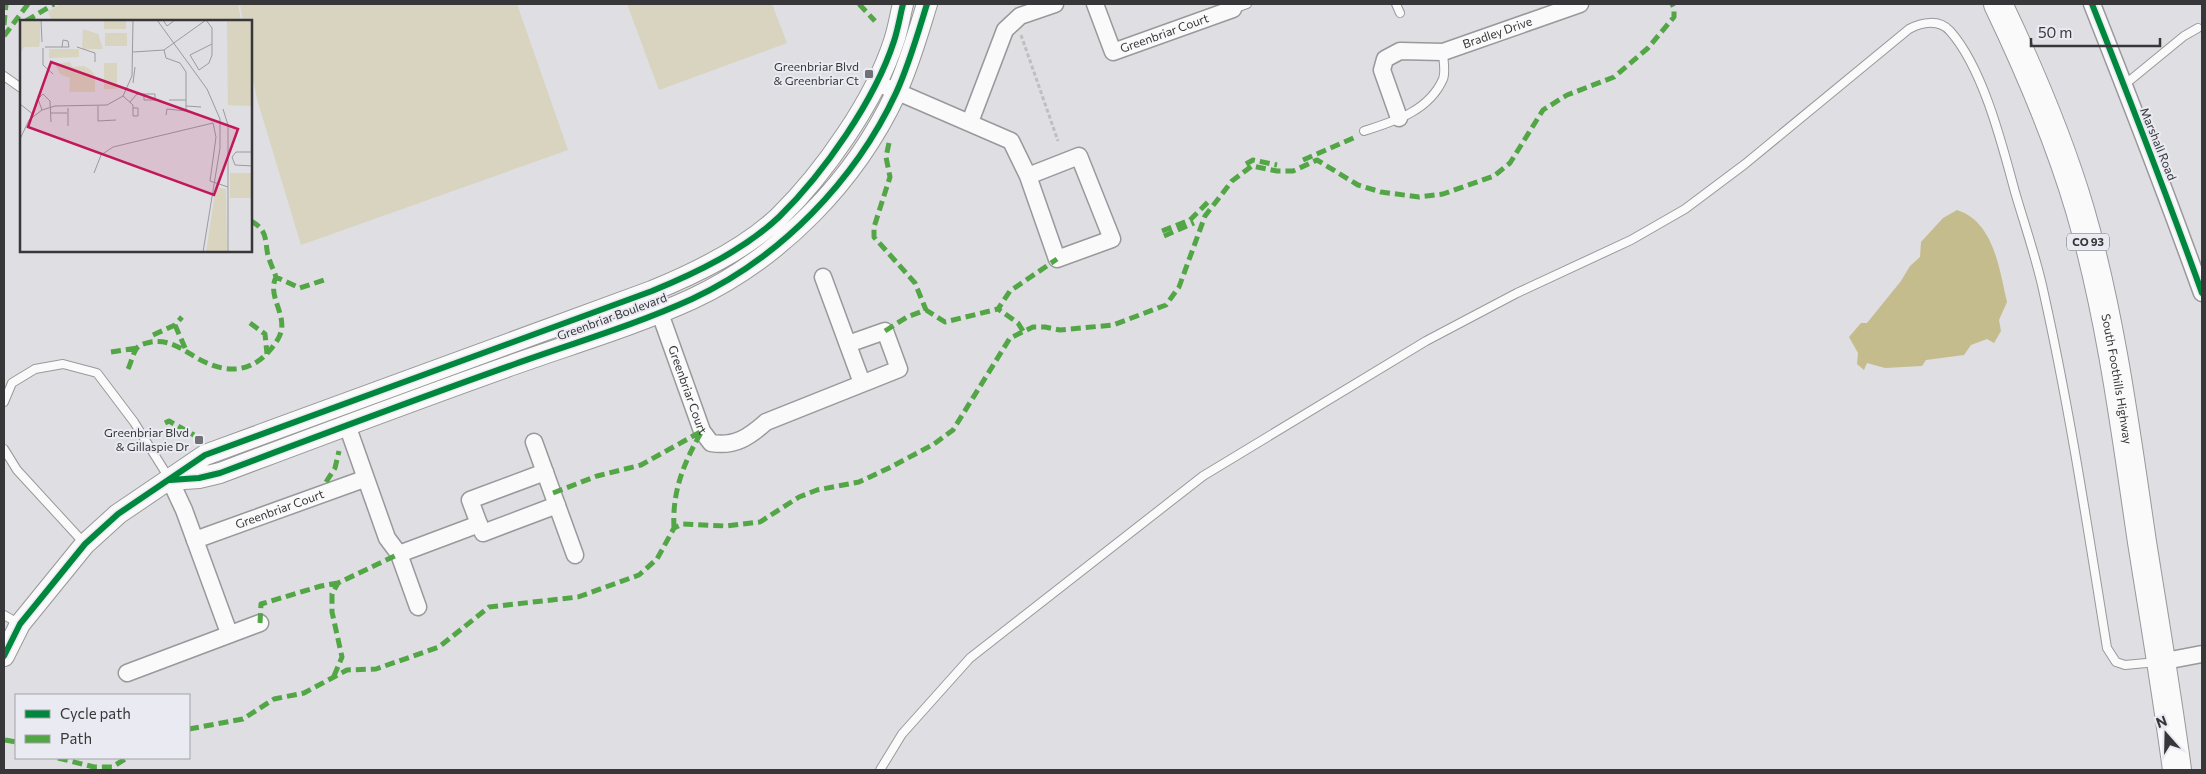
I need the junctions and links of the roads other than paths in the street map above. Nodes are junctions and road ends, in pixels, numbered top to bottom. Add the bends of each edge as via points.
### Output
1 (903, 4) edge
2 (927, 4) edge
3 (1055, 4) edge
4 (1095, 4) edge
5 (1396, 4) edge
6 (1580, 4) edge
7 (1998, 4) edge
8 (2092, 4) edge
9 (1237, 5) edge
10 (1400, 13) dead end
11 (2198, 28) dead end
12 (1442, 52) junction
13 (4, 76) edge
14 (877, 82) junction
15 (2123, 86) junction
16 (20, 87) edge
17 (897, 92) junction
18 (1399, 118) junction
19 (970, 122) junction
20 (1364, 131) dead end
21 (1028, 176) junction
22 (823, 277) dead end
23 (652, 291) junction
24 (2202, 293) edge
25 (660, 313) junction
26 (848, 344) junction
27 (862, 383) junction
28 (4, 402) edge
29 (348, 425) junction
30 (534, 442) dead end
31 (4, 449) edge
32 (545, 472) junction
33 (364, 479) junction
34 (170, 480) junction
35 (557, 506) junction
36 (479, 524) junction
37 (195, 540) junction
38 (85, 544) junction
39 (398, 554) junction
40 (575, 555) dead end
41 (418, 607) dead end
42 (12, 619) edge
43 (260, 623) dead end
44 (229, 633) junction
45 (2202, 654) edge
46 (4, 656) edge
47 (2160, 662) junction
48 (127, 673) dead end
49 (880, 770) edge
50 (2177, 770) edge

1 - 14 street, Greenbriar Boulevard via 894,40
2 - 17 street, Greenbriar Boulevard
3 - 19 street via 1020,16 1005,30
4 - 9 street, Greenbriar Court via 1113,52
5 - 10 lane
6 - 12 street, Bradley Drive
7 - 47 highway, South Foothills Highway / CO 93 via 2052,126 2081,212 2107,328
8 - 15 street, Marshall Road
11 - 15 lane
12 - 18 lane via 1444,78 1424,105
12 - 18 street, Bradley Drive via 1400,51 1385,59 1382,70
13 - 16 lane
14 - 17 street
14 - 23 street, Greenbriar Boulevard via 851,127 822,167 779,217 745,243 680,280
15 - 24 street, Marshall Road via 2150,148
17 - 19 street
17 - 25 street, Greenbriar Boulevard via 871,140 841,181 798,227 764,256 726,281
18 - 20 lane
19 - 21 street via 1011,142
21 - 21 street via 1079,156 1112,239 1058,260
22 - 26 street
23 - 25 street, Greenbriar Court
23 - 34 street, Greenbriar Boulevard via 205,455
25 - 27 street, Greenbriar Court via 702,431 711,443 726,446 750,437 766,422
25 - 29 street, Greenbriar Boulevard
26 - 27 street
26 - 27 street, Greenbriar Court via 885,331 899,369
28 - 34 lane via 12,383 35,369 63,364 97,373 134,422
29 - 33 street
29 - 34 street, Greenbriar Boulevard via 220,473
30 - 32 street
31 - 38 lane via 16,470
32 - 35 street
32 - 36 street via 470,500
33 - 37 street, Greenbriar Court
33 - 39 street via 387,538
34 - 37 street
34 - 38 street, Greenbriar Boulevard via 118,514
35 - 36 street via 482,534
35 - 40 street
36 - 39 street
37 - 44 street
38 - 42 street, Greenbriar Boulevard
39 - 41 street
42 - 46 street, Greenbriar Boulevard
43 - 44 street
44 - 48 street
45 - 47 street
47 - 49 lane via 2125,665 2116,662 2107,648 2081,485 2044,292 2006,159 1976,70 1949,30 1934,22 1921,22 1685,209 1631,240 1426,341 1203,476 970,658 902,734
47 - 50 highway, South Foothills Highway / CO 93

